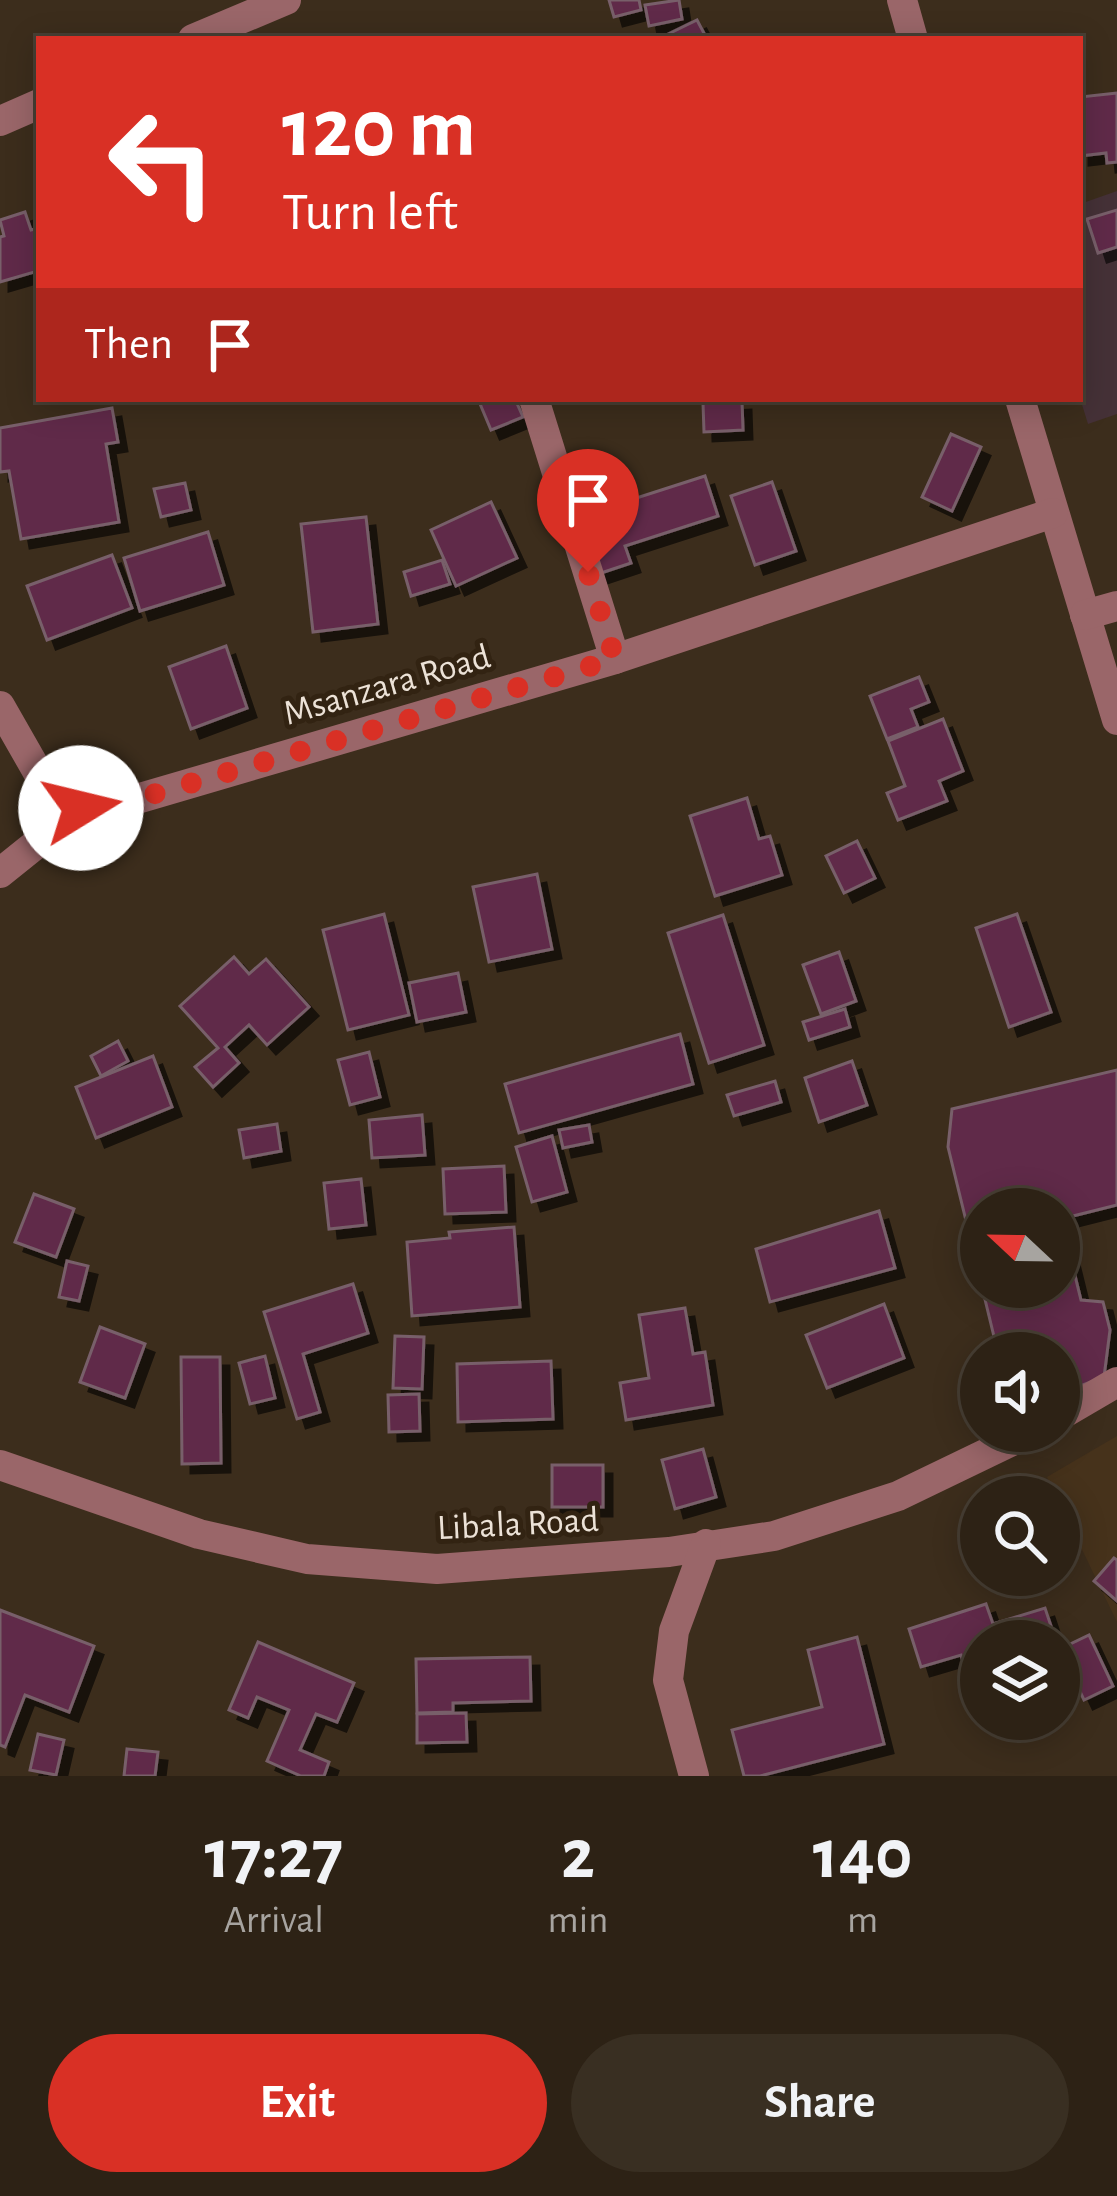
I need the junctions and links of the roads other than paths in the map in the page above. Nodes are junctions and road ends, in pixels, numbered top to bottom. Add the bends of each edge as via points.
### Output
1 (286, 0) edge
2 (902, 0) edge
3 (201, 36) edge
4 (913, 36) edge
5 (36, 105) edge
6 (0, 121) edge
7 (535, 402) edge
8 (1021, 402) edge
9 (1053, 513) junction
10 (1117, 606) edge
11 (1085, 615) junction
12 (615, 659) junction
13 (0, 706) edge
14 (1117, 720) edge
15 (81, 808) junction
16 (0, 873) edge
17 (1117, 1382) edge
18 (1080, 1404) edge
19 (989, 1452) edge
20 (0, 1465) edge
21 (706, 1544) junction
22 (694, 1776) edge

1 - 3 street
2 - 4 street
5 - 6 street
7 - 12 street
8 - 9 street
9 - 11 street
9 - 12 street, Msanzara Road
10 - 11 street
11 - 14 street
12 - 15 street, Msanzara Road via 130,801
13 - 15 street via 48,790
15 - 16 street
17 - 18 street
19 - 21 street, Libala Road via 898,1496 774,1536
20 - 21 street, Libala Road via 199,1534 307,1559 460,1568
21 - 22 street via 674,1631 668,1680

